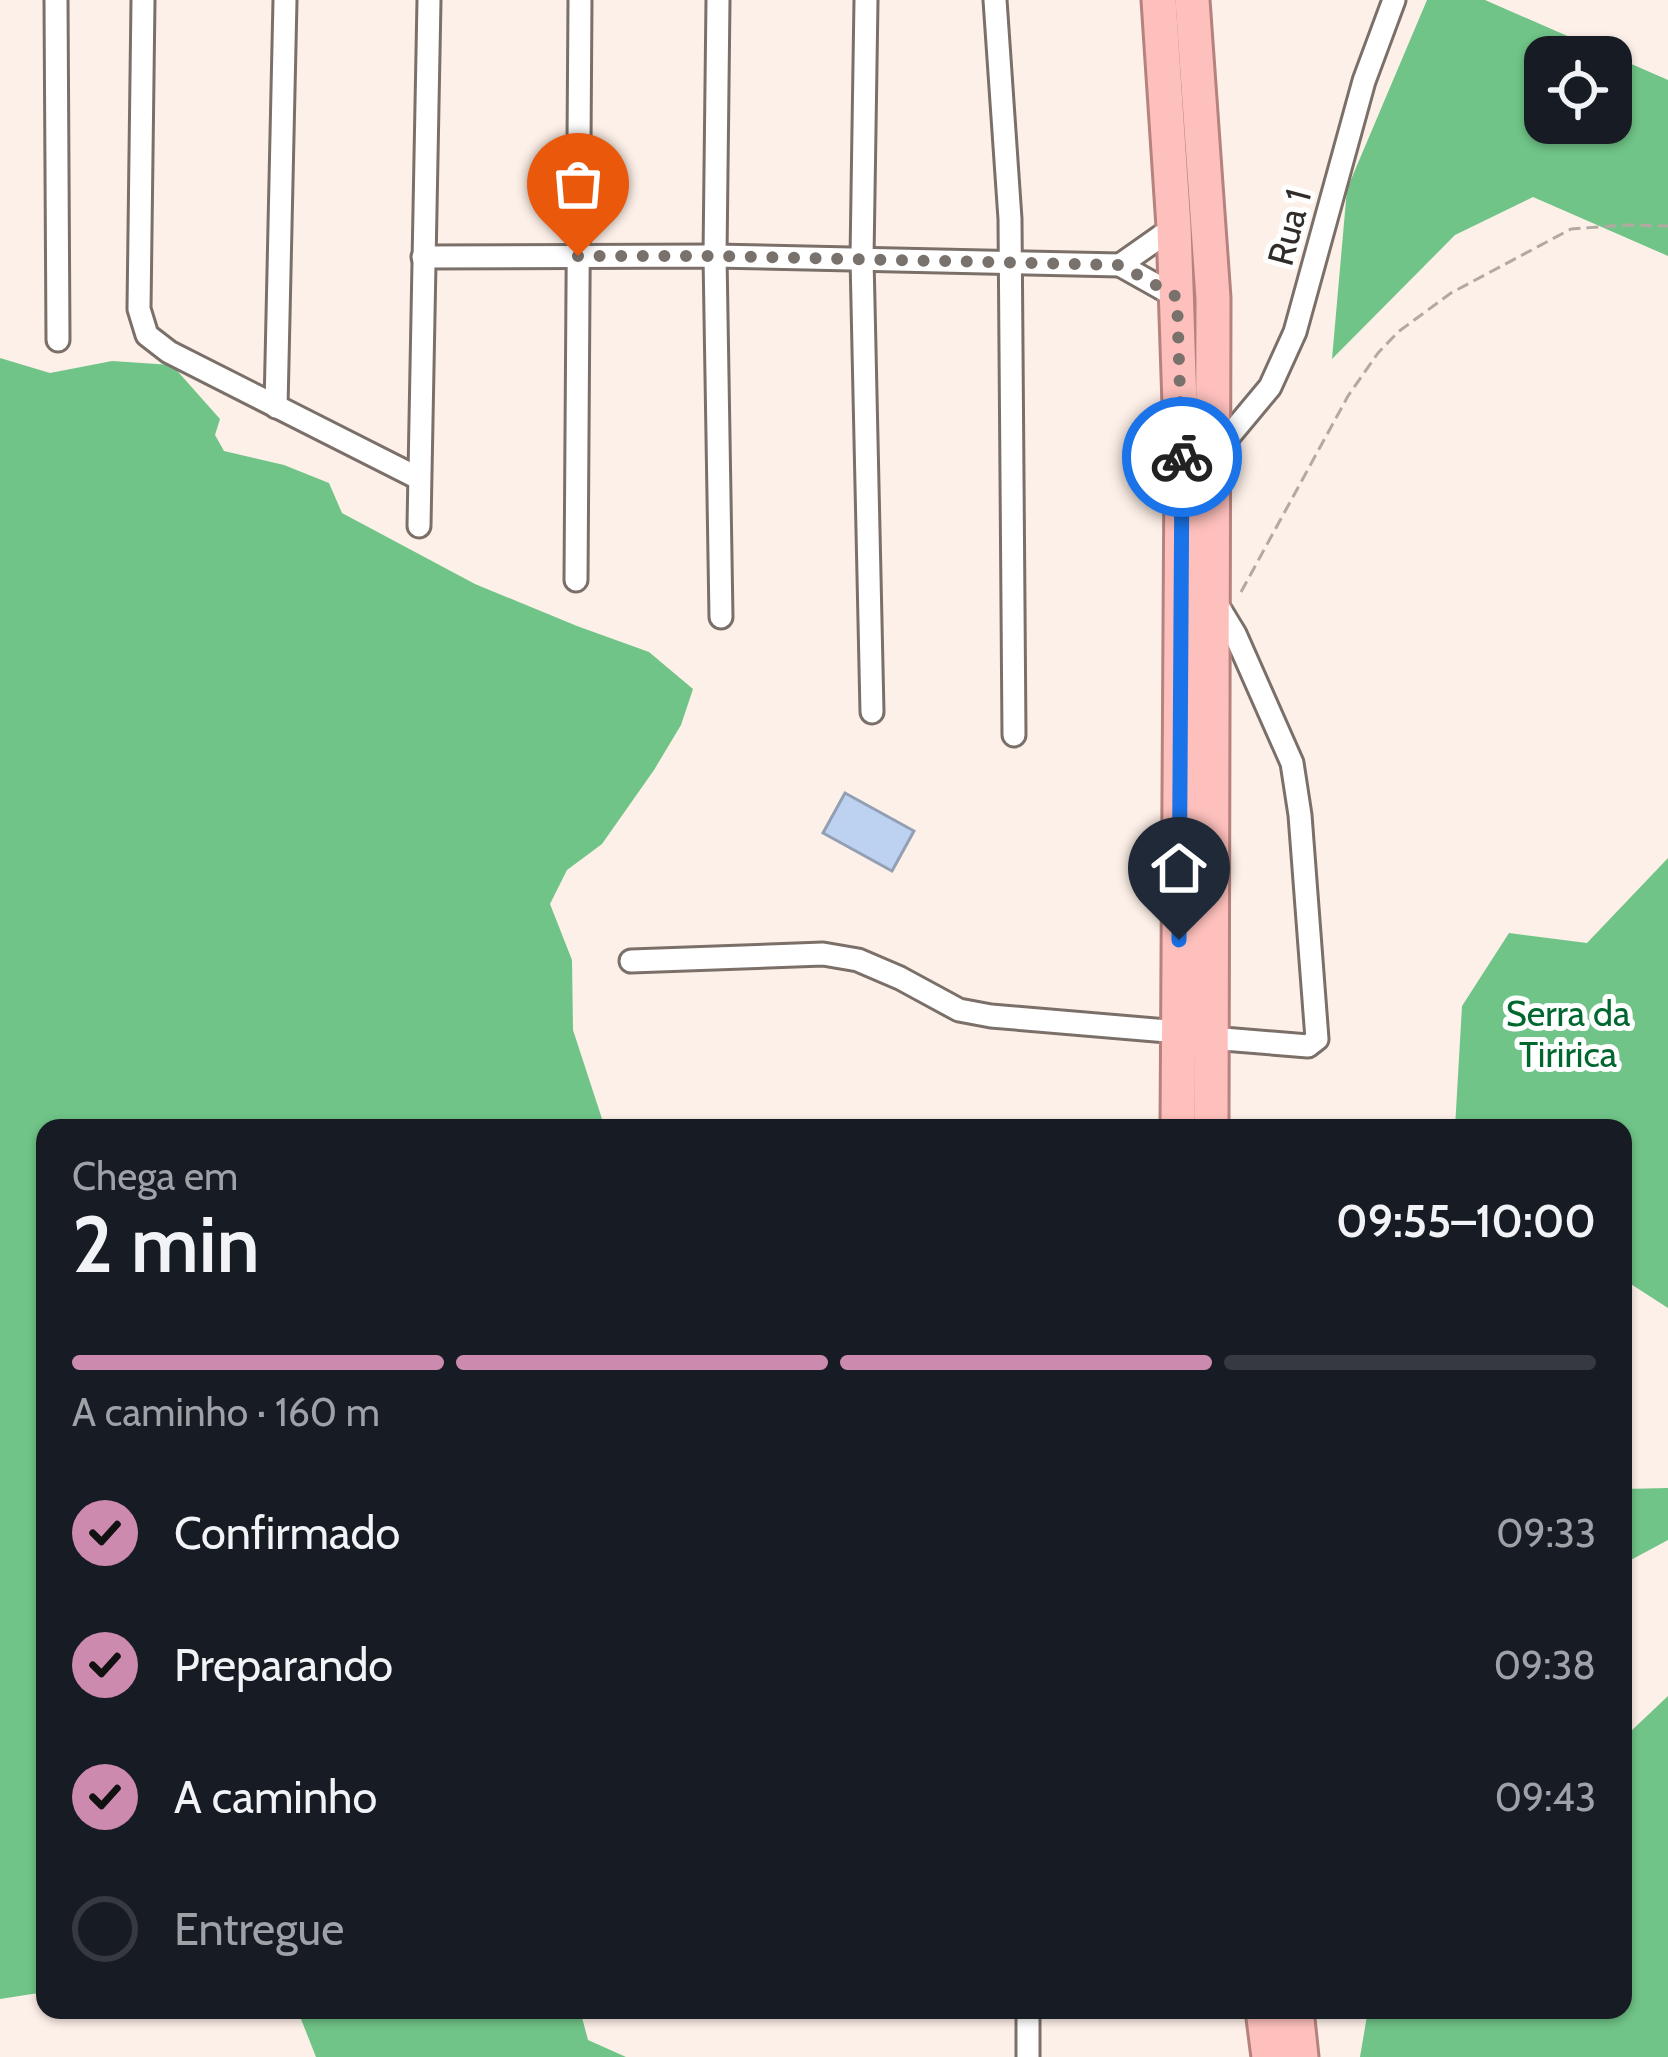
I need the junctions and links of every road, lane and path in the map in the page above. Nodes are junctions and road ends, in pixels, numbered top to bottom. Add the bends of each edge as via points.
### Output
1 (56, 0) edge
2 (142, 0) edge
3 (285, 0) edge
4 (429, 0) edge
5 (580, 0) edge
6 (718, 0) edge
7 (866, 0) edge
8 (995, 0) edge
9 (1159, 0) edge
10 (1192, 0) edge
11 (1394, 0) edge
12 (1668, 226) edge
13 (1174, 227) junction
14 (578, 256) junction
15 (715, 256) junction
16 (423, 257) junction
17 (862, 258) junction
18 (1010, 261) junction
19 (1120, 265) junction
20 (1177, 297) junction
21 (58, 340) dead end
22 (276, 407) junction
23 (1215, 453) junction
24 (418, 478) junction
25 (418, 526) dead end
26 (576, 580) dead end
27 (1221, 610) junction
28 (721, 617) dead end
29 (1248, 662) junction
30 (1213, 688) junction
31 (872, 712) dead end
32 (1015, 735) dead end
33 (631, 961) dead end
34 (1195, 1035) junction
35 (1180, 1119) edge
36 (1209, 1119) edge
37 (1028, 2019) edge
38 (1264, 2019) edge
39 (1297, 2019) edge
40 (1028, 2057) edge
41 (1269, 2057) edge
42 (1301, 2057) edge

1 - 21 street
2 - 22 street via 142,322 169,352
3 - 22 street
4 - 16 street
5 - 14 street
6 - 15 street
7 - 17 street
8 - 18 street
9 - 13 highway
10 - 23 highway
11 - 23 street, Rua 1 via 1295,332 1270,388
12 - 27 path via 1571,229 1451,293 1398,332 1348,396 1248,577
13 - 19 street
13 - 20 highway
14 - 15 street
14 - 16 street
14 - 26 street
15 - 17 street
15 - 28 street
16 - 24 street
17 - 18 street
17 - 31 street
18 - 19 street
18 - 32 street
19 - 20 street
20 - 34 highway
22 - 24 street
23 - 27 highway
24 - 25 street
27 - 29 street
27 - 30 highway
29 - 30 street
29 - 34 street via 1292,763 1317,1040 1308,1046
30 - 34 highway
33 - 34 street via 823,954 859,960 959,1010
34 - 35 highway
34 - 36 highway
37 - 40 street
38 - 41 highway
39 - 42 highway

